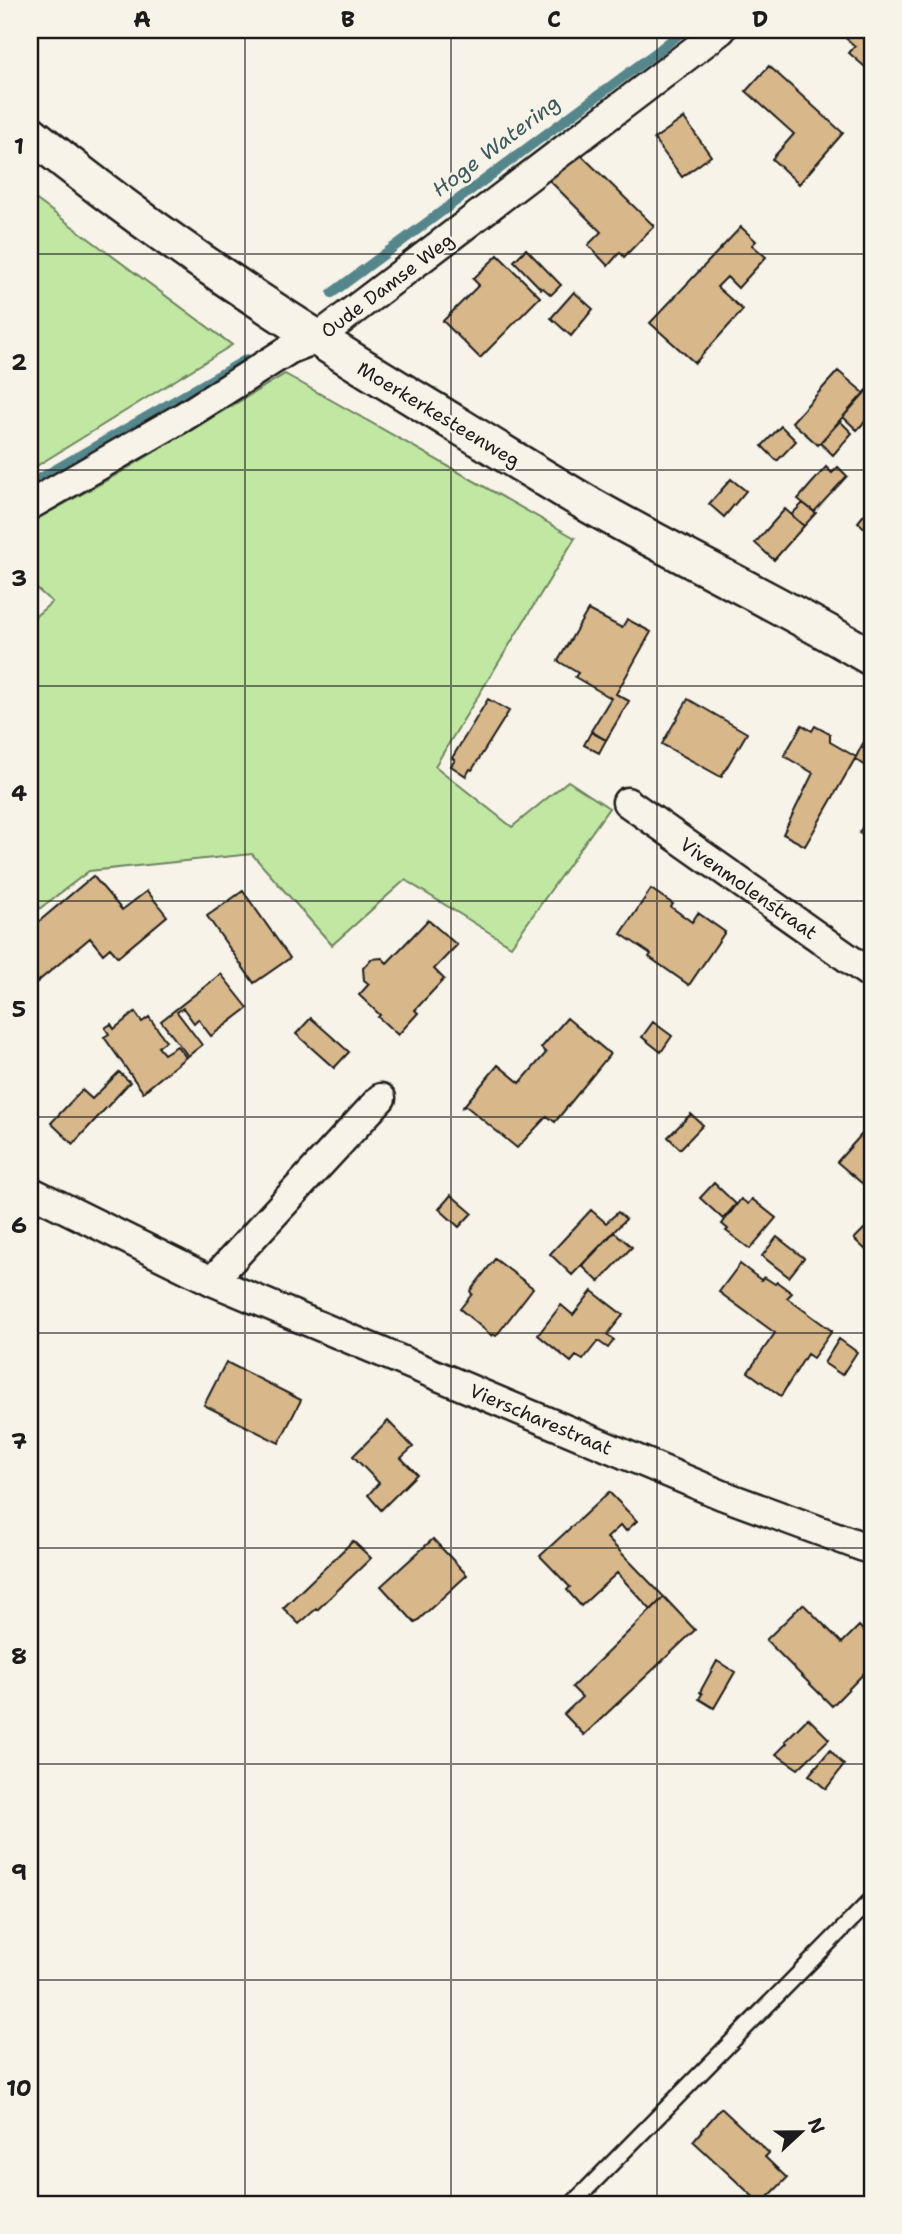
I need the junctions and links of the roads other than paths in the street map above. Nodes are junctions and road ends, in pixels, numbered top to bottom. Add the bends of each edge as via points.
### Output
1 (721, 30) edge
2 (30, 133) edge
3 (316, 339) junction
4 (30, 505) edge
5 (872, 658) edge
6 (627, 802) dead end
7 (872, 975) edge
8 (381, 1098) dead end
9 (30, 1191) edge
10 (212, 1281) junction
11 (872, 1550) edge
12 (872, 1899) edge
13 (572, 2204) edge

1 - 3 street, Oude Damse Weg
2 - 3 street, Moerkerkesteenweg via 168,239
3 - 4 street, Oude Damse Weg via 290,349
3 - 5 street, Moerkerkesteenweg via 594,507
6 - 7 street, Vivenmolenstraat
8 - 10 street
9 - 10 street, Vierscharestraat
10 - 11 street, Vierscharestraat via 722,1494
12 - 13 lane

